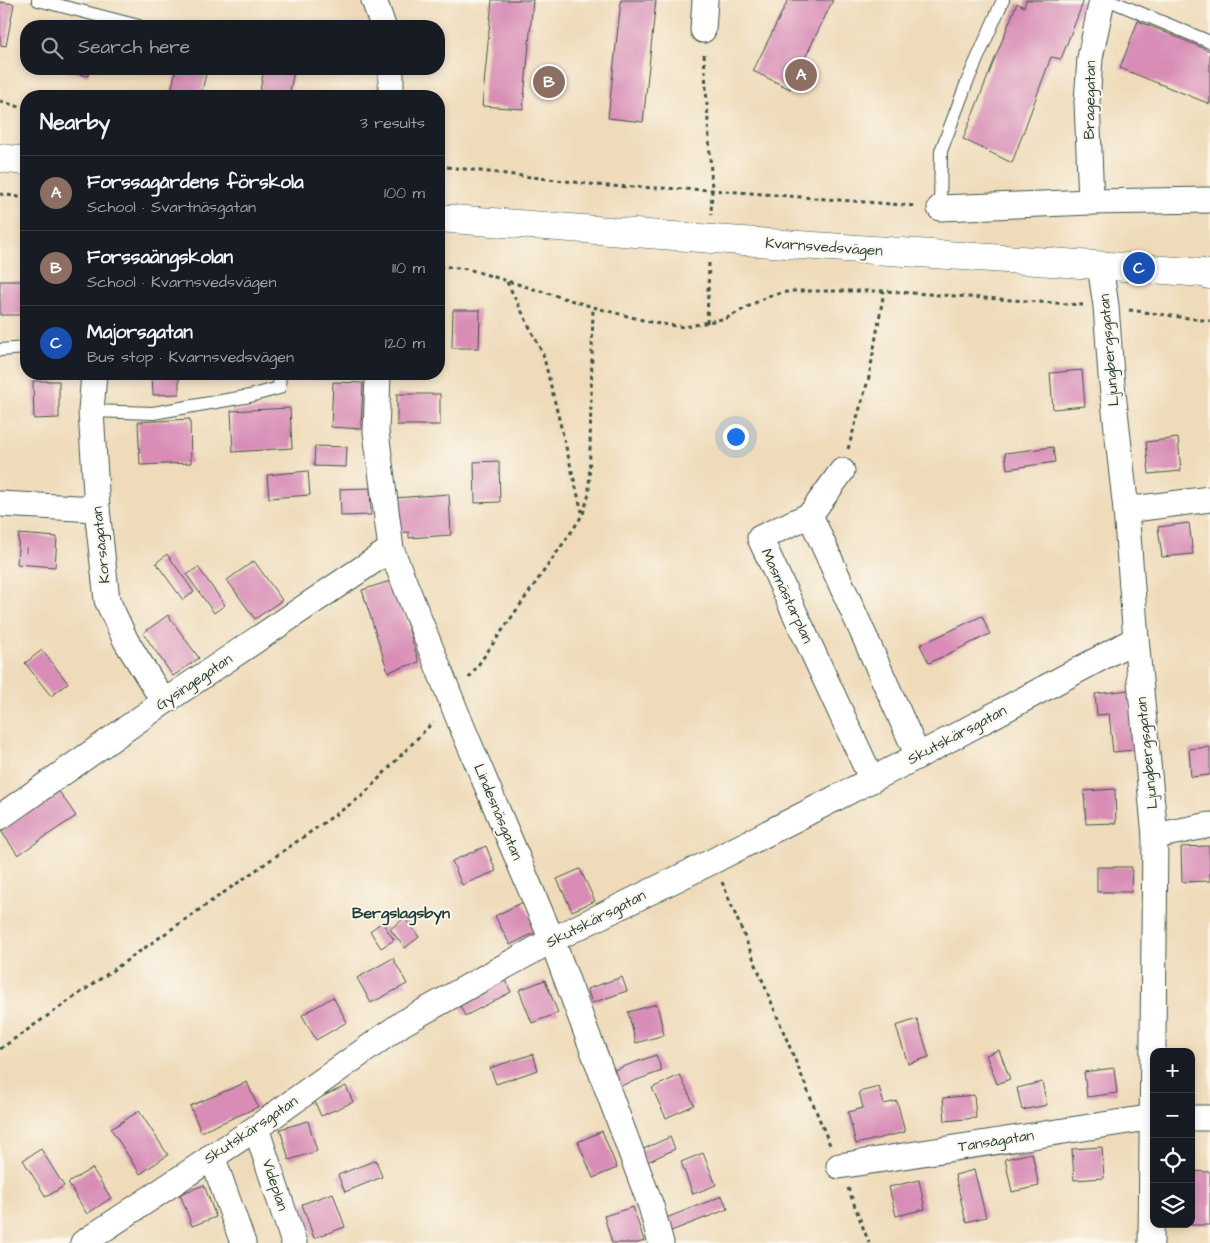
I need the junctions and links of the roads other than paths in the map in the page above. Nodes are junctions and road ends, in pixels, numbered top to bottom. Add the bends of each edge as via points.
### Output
1 (38, 0) edge
2 (374, 0) edge
3 (705, 0) edge
4 (1003, 0) edge
5 (1102, 0) edge
6 (1109, 0) edge
7 (116, 20) edge
8 (380, 20) edge
9 (703, 30) road end
10 (1210, 42) edge
11 (391, 75) edge
12 (391, 90) edge
13 (0, 158) edge
14 (20, 160) edge
15 (1210, 200) edge
16 (1091, 202) junction
17 (940, 208) joint
18 (445, 218) edge
19 (1100, 266) junction
20 (1210, 275) edge
21 (20, 348) edge
22 (0, 350) edge
23 (94, 380) edge
24 (280, 380) edge
25 (378, 380) edge
26 (91, 411) junction
27 (842, 471) road end
28 (1210, 498) edge
29 (0, 504) edge
30 (96, 509) junction
31 (1126, 510) junction
32 (810, 515) junction
33 (391, 549) junction
34 (1136, 639) junction
35 (164, 702) junction
36 (918, 756) junction
37 (872, 780) junction
38 (0, 817) edge
39 (1210, 825) edge
40 (1155, 836) junction
41 (552, 940) junction
42 (1153, 1093) edge
43 (1150, 1117) edge
44 (1195, 1118) edge
45 (1210, 1118) edge
46 (256, 1128) junction
47 (1153, 1138) edge
48 (212, 1156) junction
49 (839, 1166) road end
50 (83, 1243) edge
51 (243, 1243) edge
52 (294, 1243) edge
53 (661, 1243) edge
54 (1151, 1243) edge

1 - 7 lane
2 - 8 street
3 - 9 street
4 - 17 lane via 941,151
5 - 16 street, Bragegatan via 1090,58 1087,102
6 - 10 lane
11 - 12 street
13 - 14 street
15 - 16 street
16 - 17 street
18 - 19 street, Kvarnsvedsvägen
19 - 20 street, Kvarnsvedsvägen
19 - 31 street, Ljungbergsgatan
21 - 22 lane
23 - 26 street, Korsågatan
24 - 26 lane via 279,388 250,396 154,413
25 - 33 street, Lindesnäsgatan via 376,432
26 - 30 street, Korsågatan
27 - 32 street
28 - 31 street
29 - 30 street
30 - 35 street, Korsågatan via 107,600 126,641
31 - 34 street, Ljungbergsgatan
32 - 36 street
32 - 37 street, Masmästarplan via 760,538
33 - 35 street, Gysingegatan
33 - 41 street, Lindesnäsgatan
34 - 36 street, Skutskärsgatan
34 - 40 street, Ljungbergsgatan
35 - 38 street, Gysingegatan
36 - 37 street, Skutskärsgatan
37 - 41 street, Skutskärsgatan
39 - 40 street
40 - 42 street, Ljungbergsgatan
41 - 46 street, Skutskärsgatan via 402,1023
41 - 53 street, Lindesnäsgatan via 651,1206
43 - 49 street, Tansågatan
44 - 45 street
46 - 48 street, Skutskärsgatan
46 - 52 street, Videplan
47 - 54 street, Ljungbergsgatan
48 - 50 street, Skutskärsgatan
48 - 51 street

